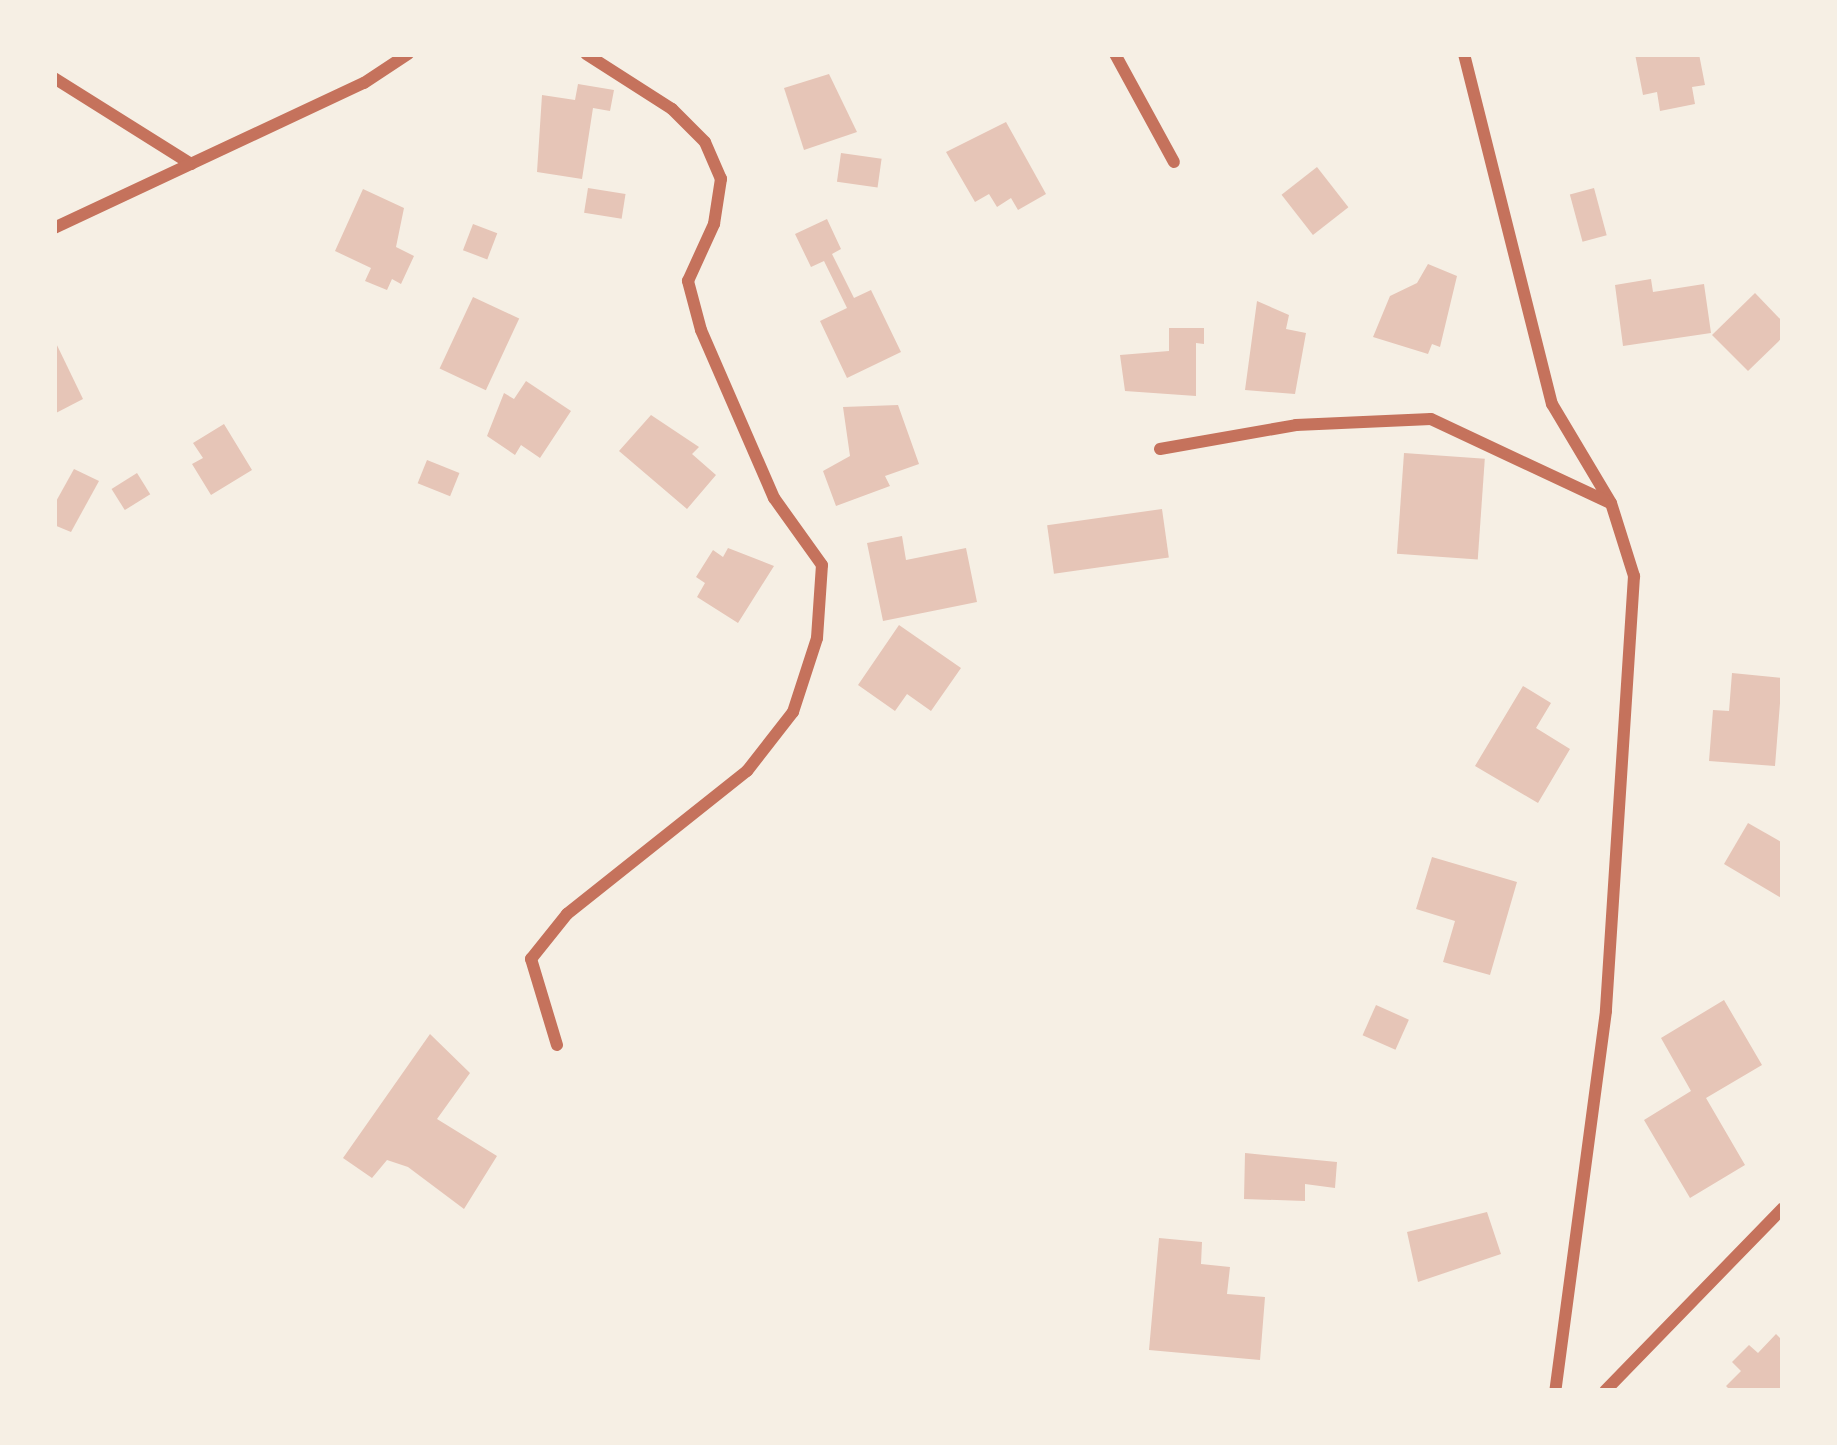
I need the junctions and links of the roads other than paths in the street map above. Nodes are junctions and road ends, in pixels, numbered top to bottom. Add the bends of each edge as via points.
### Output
1 (408, 54) edge
2 (586, 54) edge
3 (1115, 54) edge
4 (1464, 54) edge
5 (54, 78) edge
6 (1174, 162) dead end
7 (191, 164) junction
8 (54, 229) edge
9 (1160, 448) dead end
10 (1611, 503) junction
11 (557, 1045) dead end
12 (1783, 1208) edge
13 (1555, 1391) edge
14 (1605, 1391) edge

1 - 7 street
2 - 11 street via 705,142 721,179 714,224 688,280 697,314 775,498 822,565 818,638 793,712 747,771 567,914 531,959
3 - 6 street
4 - 10 street via 1552,404
5 - 7 street
7 - 8 street
9 - 10 street via 1296,424 1431,419
10 - 13 street via 1634,576 1618,835 1606,1011
12 - 14 street

